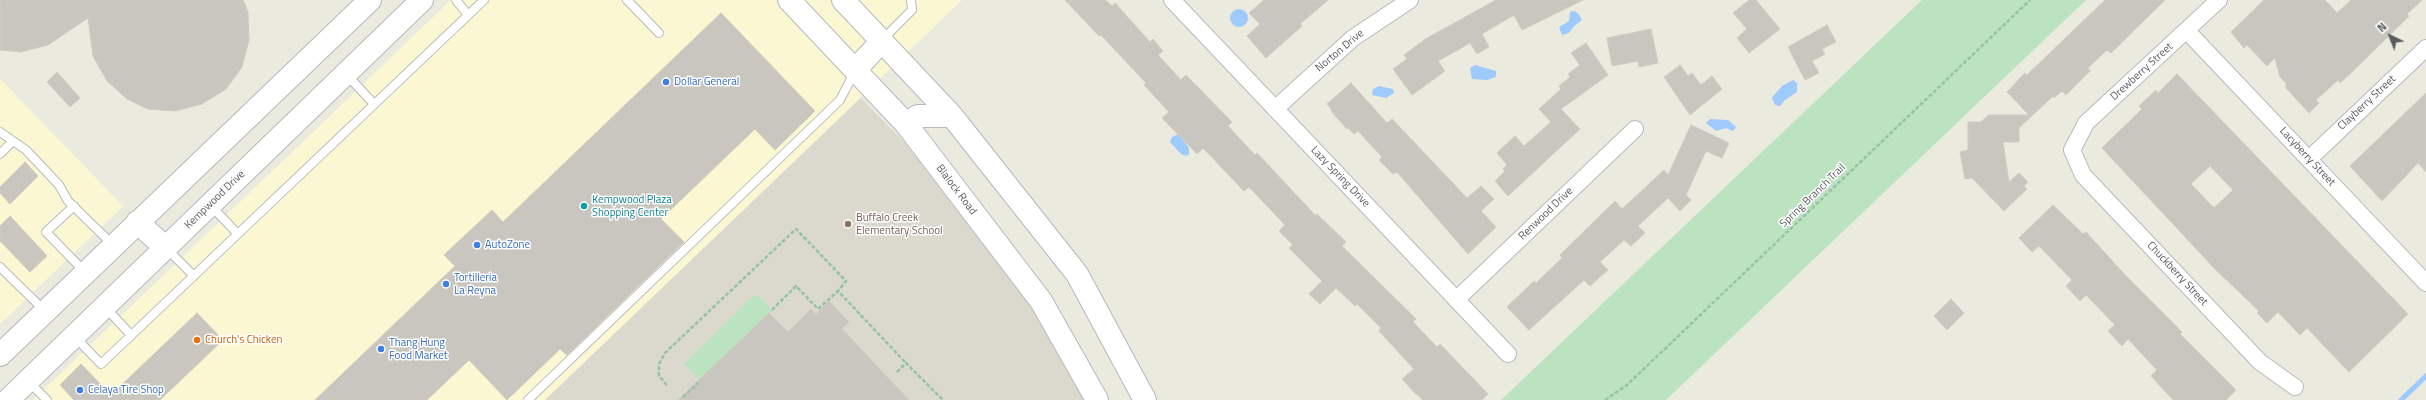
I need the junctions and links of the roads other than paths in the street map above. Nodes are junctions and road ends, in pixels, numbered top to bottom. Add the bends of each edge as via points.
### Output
1 (370, 0) edge
2 (422, 0) edge
3 (456, 0) edge
4 (484, 0) edge
5 (628, 0) edge
6 (789, 0) edge
7 (843, 0) edge
8 (911, 0) edge
9 (1172, 0) edge
10 (1410, 0) edge
11 (2219, 0) edge
12 (468, 14) junction
13 (2187, 31) junction
14 (659, 33) dead end
15 (882, 41) junction
16 (2426, 48) edge
17 (855, 70) junction
18 (345, 74) junction
19 (374, 104) junction
20 (1275, 109) junction
21 (952, 116) junction
22 (906, 124) junction
23 (1635, 129) dead end
24 (0, 132) edge
25 (12, 142) junction
26 (2072, 150) joint
27 (0, 154) edge
28 (2308, 159) junction
29 (210, 205) junction
30 (74, 206) junction
31 (137, 222) junction
32 (238, 234) junction
33 (114, 245) junction
34 (166, 248) junction
35 (0, 268) edge
36 (85, 272) junction
37 (194, 276) junction
38 (2426, 283) edge
39 (1457, 299) junction
40 (104, 307) junction
41 (45, 311) junction
42 (132, 335) junction
43 (74, 336) junction
44 (2, 347) edge
45 (1508, 354) dead end
46 (28, 380) junction
47 (2295, 387) dead end
48 (8, 400) edge
49 (47, 400) edge
50 (528, 400) edge
51 (1097, 400) edge
52 (1145, 400) edge

1 - 31 main road
2 - 18 main road, Kempwood Drive
3 - 12 lane
4 - 12 lane
5 - 14 lane
6 - 17 main road, Blalock Road
7 - 15 main road
8 - 15 lane via 912,10
9 - 20 street, Lazy Spring Drive
10 - 20 street, Norton Drive via 1353,38
11 - 13 street, Drewberry Street
12 - 19 lane
13 - 26 street, Drewberry Street via 2086,123
13 - 28 street, Lacyberry Street
15 - 17 main road
15 - 21 main road
16 - 28 street, Clayberry Street
17 - 22 main road, Blalock Road
17 - 50 lane via 840,100
18 - 19 lane
18 - 29 main road, Kempwood Drive
19 - 32 lane
20 - 39 street, Lazy Spring Drive
21 - 22 main road via 918,116
21 - 52 main road via 1077,274
22 - 51 main road, Blalock Road via 1041,301
23 - 39 street, Renwood Drive
24 - 25 lane
25 - 27 lane
25 - 30 lane via 26,150
26 - 47 street, Chuckberry Street via 2083,175 2260,362
28 - 38 street, Lacyberry Street
29 - 32 lane
29 - 34 main road, Kempwood Drive
30 - 33 lane
30 - 36 lane via 46,232
31 - 33 main road
31 - 34 main road
32 - 37 lane
33 - 36 main road
34 - 37 lane
34 - 40 main road, Kempwood Drive
35 - 41 lane
36 - 41 main road
37 - 42 lane
39 - 45 street, Lazy Spring Drive
40 - 42 lane
40 - 43 main road, Kempwood Drive
41 - 44 main road
42 - 43 lane via 101,364
43 - 46 main road, Kempwood Drive
46 - 48 main road, Kempwood Drive
46 - 49 lane

